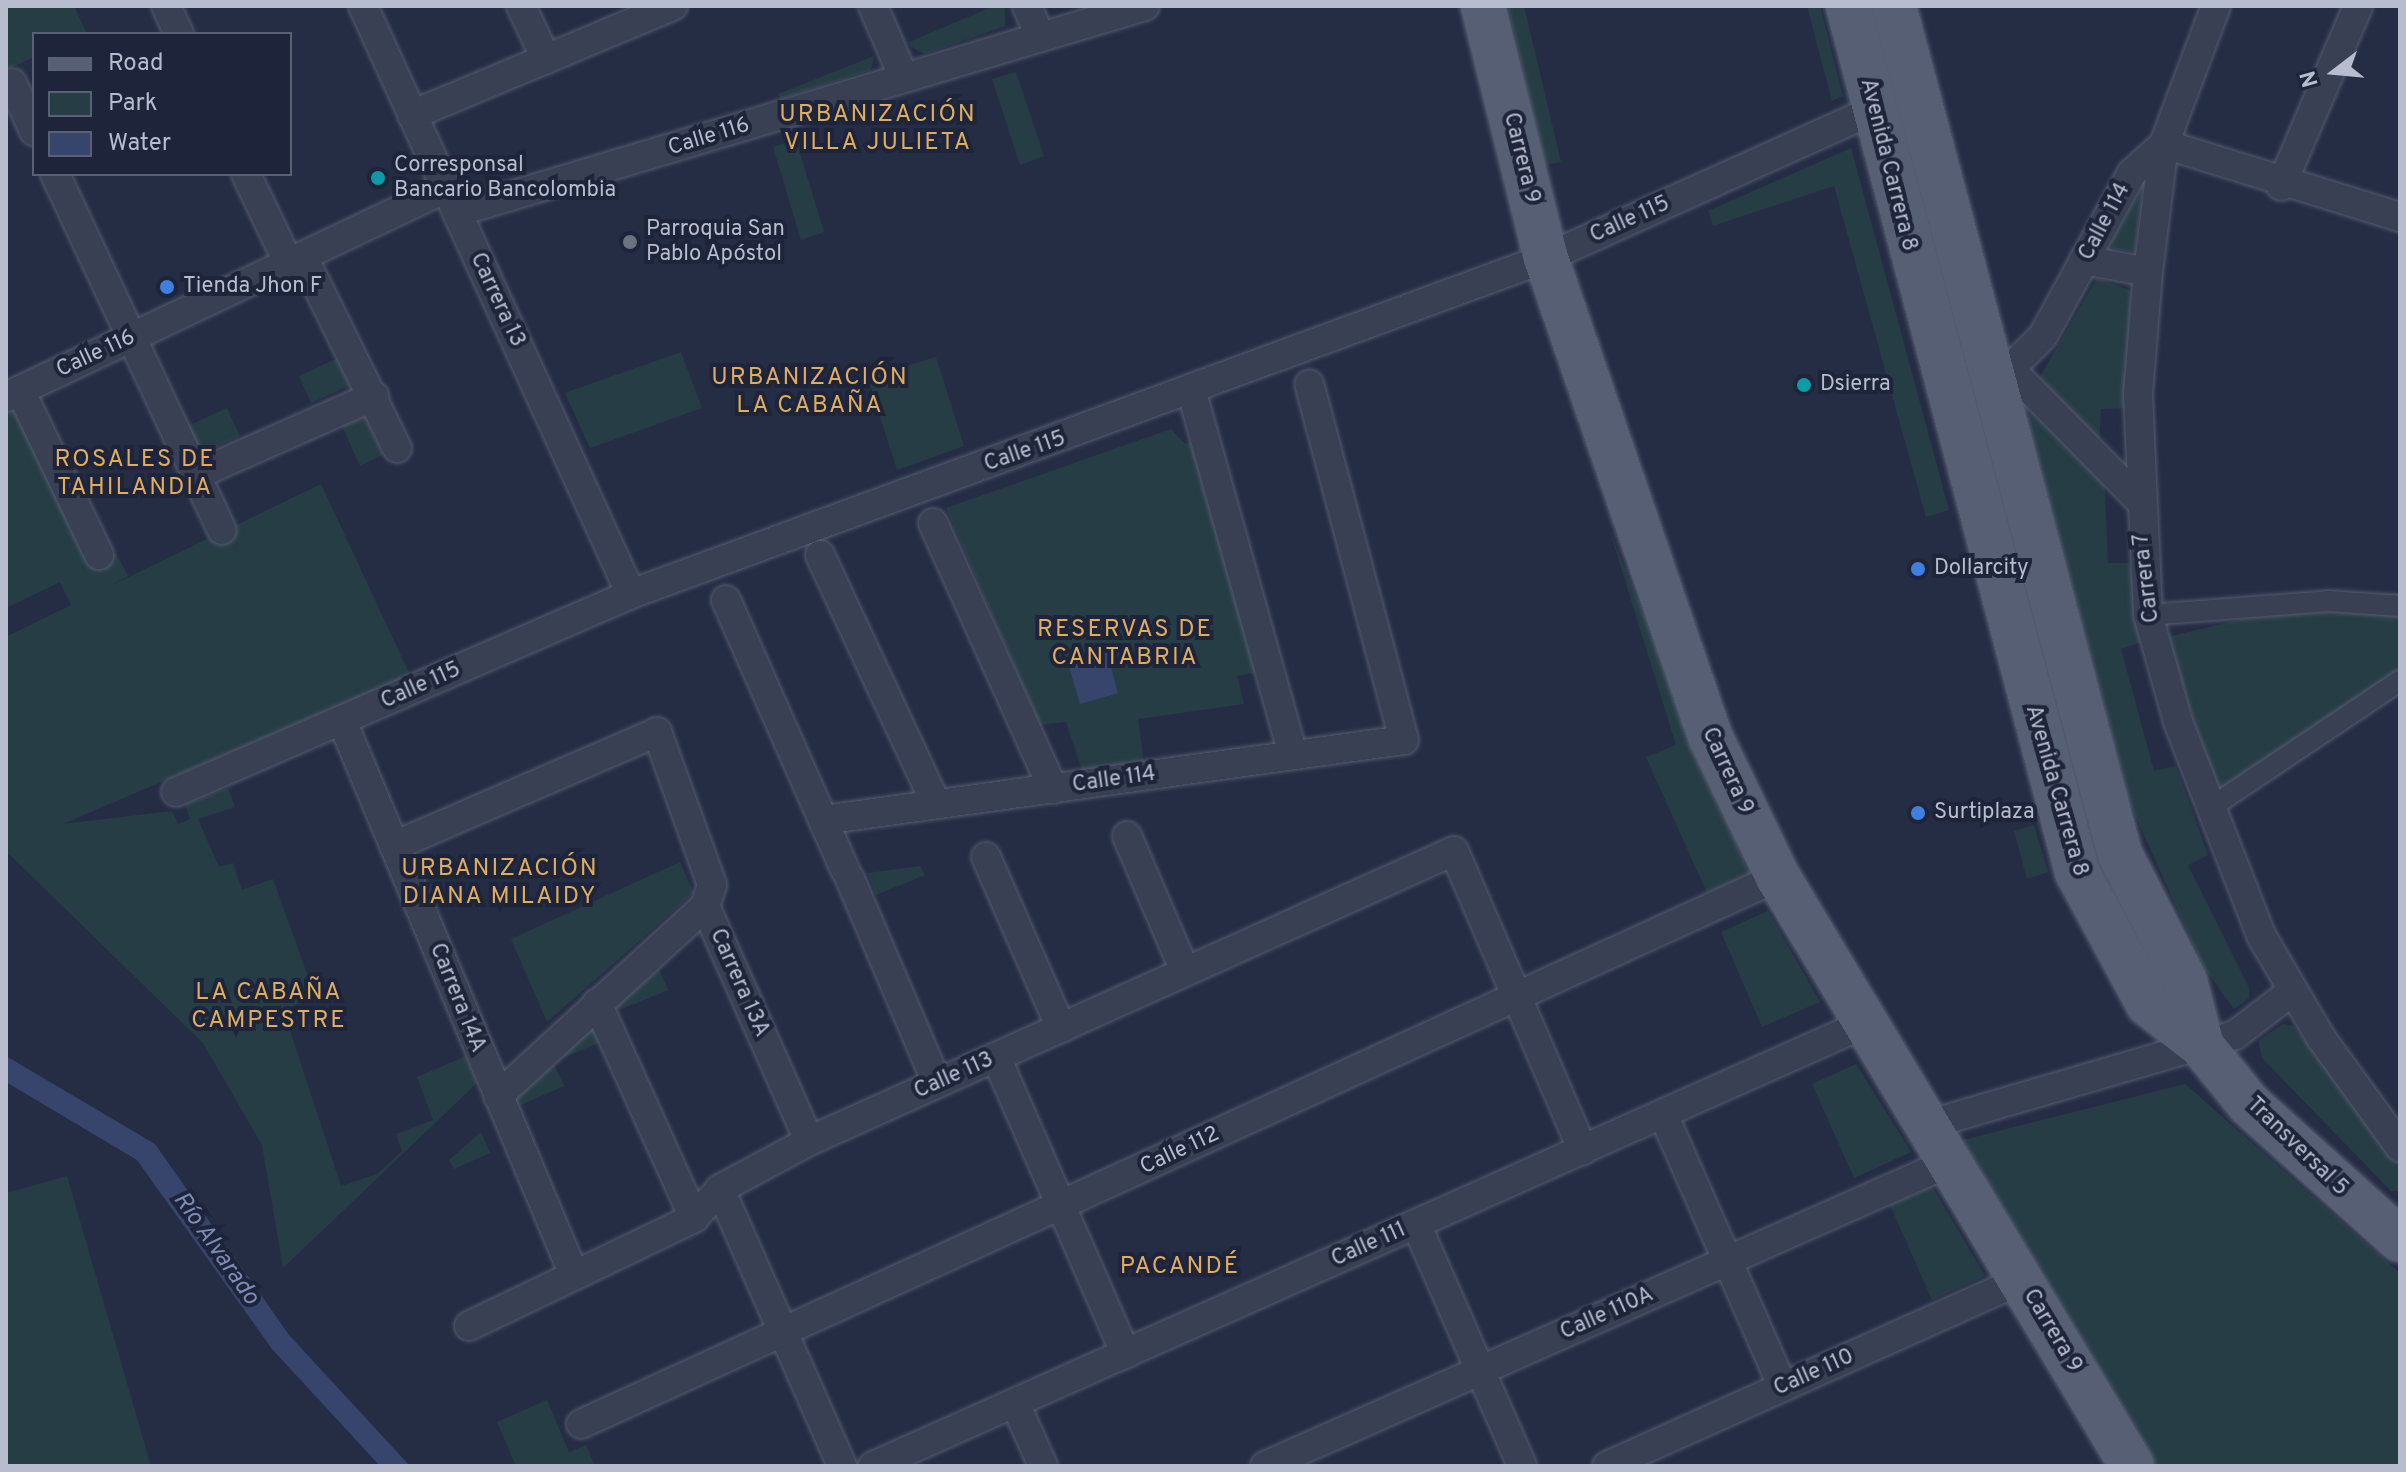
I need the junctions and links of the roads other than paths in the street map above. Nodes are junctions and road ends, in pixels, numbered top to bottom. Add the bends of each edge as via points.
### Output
1 (166, 6) edge
2 (363, 6) edge
3 (521, 6) edge
4 (873, 6) edge
5 (1027, 6) edge
6 (1145, 6) edge
7 (1483, 6) edge
8 (1848, 6) edge
9 (1894, 6) edge
10 (2216, 6) edge
11 (2358, 6) edge
12 (661, 8) edge
13 (178, 32) edge
14 (1040, 37) junction
15 (546, 59) junction
16 (904, 78) junction
17 (12, 83) dead end
18 (1874, 110) junction
19 (412, 115) junction
20 (32, 127) edge
21 (2164, 144) junction
22 (56, 176) edge
23 (247, 176) edge
24 (2281, 186) junction
25 (452, 200) junction
26 (2400, 217) edge
27 (1546, 258) junction
28 (296, 260) junction
29 (2084, 260) junction
30 (2148, 272) junction
31 (132, 338) junction
32 (2002, 379) junction
33 (1309, 384) dead end
34 (13, 393) edge
35 (1192, 393) junction
36 (374, 396) junction
37 (397, 448) dead end
38 (196, 475) junction
39 (2138, 499) junction
40 (933, 523) dead end
41 (222, 530) dead end
42 (99, 555) dead end
43 (820, 555) dead end
44 (631, 594) junction
45 (726, 600) dead end
46 (2400, 606) edge
47 (2148, 615) junction
48 (2400, 681) edge
49 (342, 721) junction
50 (1293, 755) junction
51 (1053, 789) junction
52 (176, 792) dead end
53 (936, 804) junction
54 (2210, 808) junction
55 (823, 820) junction
56 (1127, 836) dead end
57 (394, 846) junction
58 (986, 857) dead end
59 (1778, 877) junction
60 (705, 906) junction
61 (1185, 971) junction
62 (2291, 992) junction
63 (1517, 997) junction
64 (597, 1003) junction
65 (1866, 1023) junction
66 (1061, 1028) junction
67 (2202, 1046) junction
68 (996, 1057) junction
69 (937, 1083) junction
70 (498, 1096) junction
71 (1663, 1114) junction
72 (1927, 1125) junction
73 (809, 1141) junction
74 (2400, 1147) edge
75 (1583, 1150) junction
76 (1950, 1162) junction
77 (720, 1189) junction
78 (1061, 1205) junction
79 (694, 1218) junction
80 (1416, 1224) junction
81 (2398, 1235) edge
82 (1728, 1261) junction
83 (574, 1275) junction
84 (2021, 1280) junction
85 (469, 1326) dead end
86 (784, 1331) junction
87 (1126, 1354) junction
88 (1480, 1370) junction
89 (1783, 1387) junction
90 (1015, 1403) junction
91 (581, 1424) dead end
92 (842, 1466) edge
93 (873, 1466) edge
94 (1043, 1466) edge
95 (1265, 1466) edge
96 (1522, 1466) edge
97 (1607, 1466) edge
98 (2132, 1466) edge

1 - 13 street
2 - 19 street, Carrera 13
3 - 15 street
4 - 16 street
5 - 14 street
6 - 14 street, Calle 116
7 - 27 main road, Carrera 9
8 - 18 main road, Avenida Carrera 8
9 - 32 main road, Avenida Carrera 8
10 - 21 street, Carrera 7
11 - 24 street
12 - 15 street
14 - 16 street, Calle 116
15 - 19 street
16 - 25 street, Calle 116
17 - 20 street
18 - 27 street, Calle 115
18 - 67 main road, Avenida Carrera 8 via 2077,872 2148,1004
19 - 25 street, Carrera 13
21 - 24 street
21 - 29 street, Calle 114 via 2132,173
21 - 30 street, Carrera 7
22 - 31 street
23 - 28 street
24 - 26 street
25 - 28 street, Calle 116
25 - 44 street, Carrera 13
27 - 35 street, Calle 115
27 - 59 main road, Carrera 9 via 1673,641
28 - 31 street, Calle 116
28 - 36 street
29 - 30 street
29 - 32 street, Calle 114 via 2043,336
30 - 39 street, Carrera 7
31 - 34 street, Calle 116
31 - 38 street
32 - 39 street
32 - 67 main road, Avenida Carrera 8 via 2120,854 2185,981
33 - 50 street, Calle 114 via 1404,740
34 - 42 street
35 - 44 street, Calle 115
35 - 50 street
36 - 37 street
36 - 38 street
38 - 41 street
39 - 47 street, Carrera 7
40 - 51 street
43 - 53 street
44 - 49 street, Calle 115
45 - 55 street
46 - 47 street via 2328,601
47 - 54 street, Carrera 7
48 - 54 street
49 - 52 street, Calle 115
49 - 57 street, Carrera 14A
50 - 51 street, Calle 114
51 - 53 street, Calle 114
53 - 55 street, Calle 114
54 - 62 street, Carrera 7
55 - 69 street
56 - 61 street
57 - 60 street, Carrera 13A via 657,732 712,885
57 - 70 street, Carrera 14A
58 - 66 street
59 - 63 street, Calle 112
59 - 65 main road, Carrera 9
60 - 64 street
60 - 73 street, Carrera 13A
61 - 63 street, Calle 113 via 1454,851
61 - 66 street, Calle 113
62 - 67 street via 2235,1035
62 - 74 street, Carrera 7
63 - 75 street
63 - 78 street, Calle 112
64 - 70 street
64 - 79 street
65 - 71 street, Calle 111
65 - 72 main road, Carrera 9
66 - 68 street, Calle 113
67 - 72 street
67 - 81 main road, Transversal 5 via 2249,1104
68 - 69 street, Calle 113
68 - 78 street
69 - 73 street, Calle 113
70 - 83 street, Carrera 14A
71 - 75 street, Calle 111
71 - 82 street
72 - 76 main road, Carrera 9
73 - 77 street, Calle 113
75 - 80 street, Calle 111
76 - 82 street, Calle 110A
76 - 84 main road, Carrera 9
77 - 79 street, Calle 113
77 - 86 street
78 - 86 street, Calle 112
78 - 87 street
79 - 83 street, Calle 113
80 - 87 street, Calle 111
80 - 88 street
82 - 88 street, Calle 110A
82 - 89 street
83 - 85 street, Calle 113
84 - 89 street, Calle 110
84 - 98 main road, Carrera 9
86 - 91 street, Calle 112
86 - 92 street
87 - 90 street, Calle 111
88 - 95 street, Calle 110A
88 - 96 street
89 - 97 street, Calle 110
90 - 93 street, Calle 111
90 - 94 street

